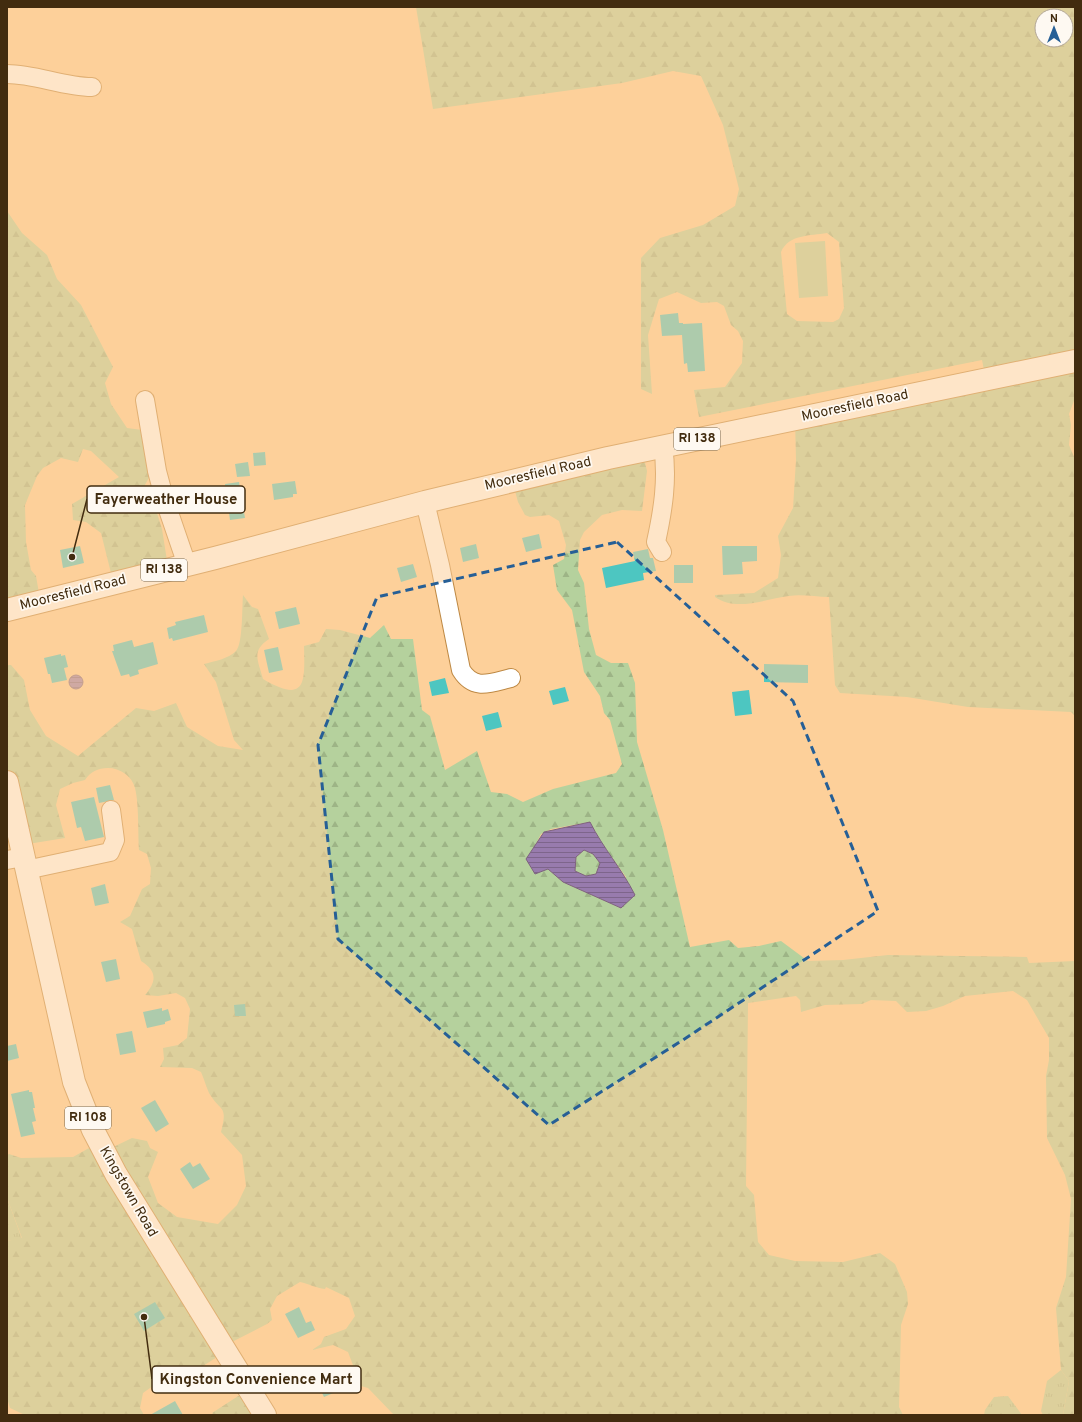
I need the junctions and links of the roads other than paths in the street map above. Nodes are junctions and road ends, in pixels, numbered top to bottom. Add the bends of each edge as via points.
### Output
1 (7, 74) edge
2 (92, 87) dead end
3 (1075, 361) edge
4 (145, 400) dead end
5 (663, 446) junction
6 (425, 502) junction
7 (662, 552) dead end
8 (187, 565) junction
9 (7, 610) edge
10 (510, 678) dead end
11 (7, 782) edge
12 (111, 810) dead end
13 (19, 862) edge
14 (265, 1415) edge

1 - 2 street
3 - 5 main road, Mooresfield Road / RI 138
4 - 8 street via 157,471
5 - 6 main road, Mooresfield Road / RI 138
5 - 7 street via 666,467 656,542
6 - 8 main road, Mooresfield Road / RI 138
6 - 10 street via 461,670 467,679 486,684
8 - 9 main road, Mooresfield Road / RI 138
11 - 13 main road, Kingstown Road / RI 108
12 - 13 street via 115,840 110,852
13 - 14 main road, Kingstown Road / RI 108 via 74,1082 93,1130 120,1181

